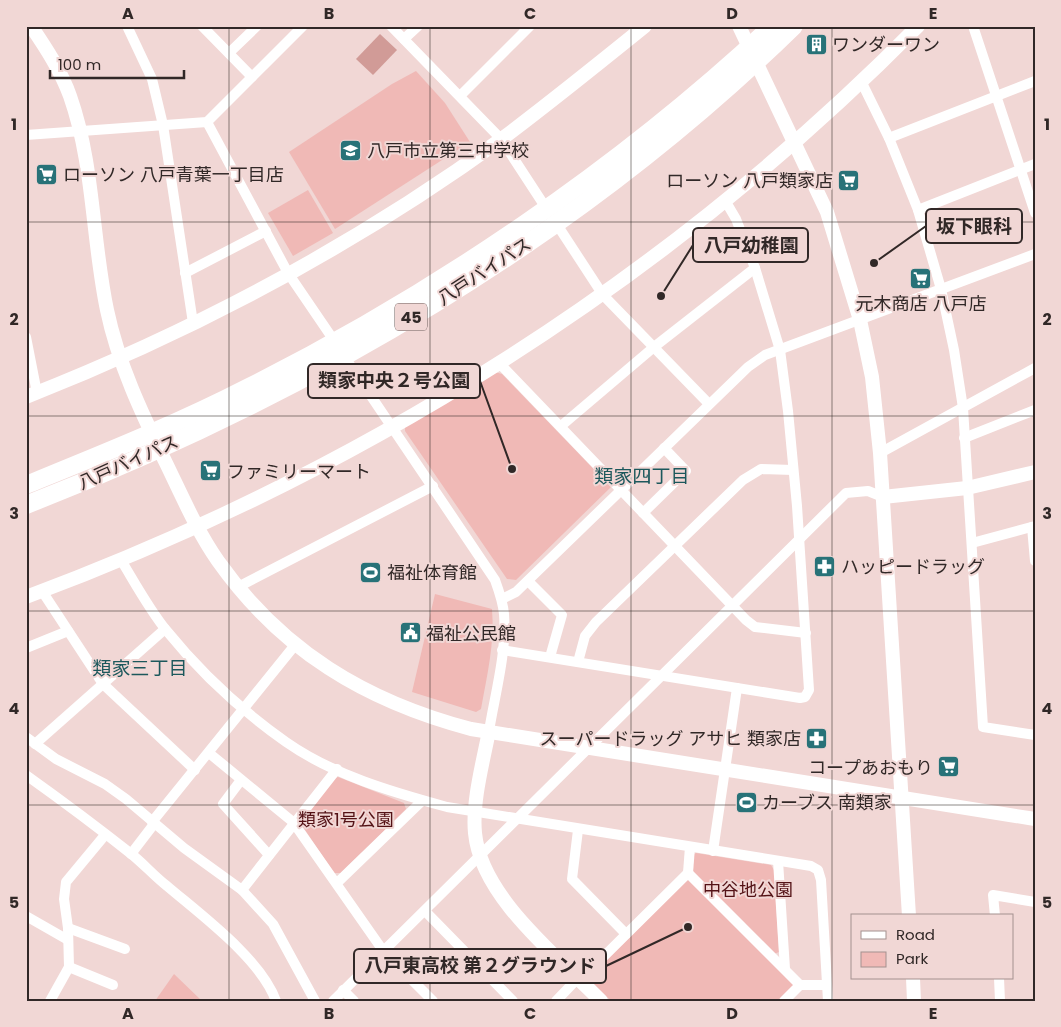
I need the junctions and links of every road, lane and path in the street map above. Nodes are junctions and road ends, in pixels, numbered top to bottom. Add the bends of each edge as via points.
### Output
1 (31, 26) edge
2 (127, 26) edge
3 (202, 26) edge
4 (257, 26) edge
5 (303, 26) edge
6 (391, 26) edge
7 (418, 26) edge
8 (530, 26) edge
9 (645, 26) edge
10 (739, 26) edge
11 (772, 26) edge
12 (794, 26) edge
13 (918, 26) edge
14 (972, 26) edge
15 (404, 39) junction
16 (229, 53) junction
17 (752, 56) junction
18 (252, 77) junction
19 (1035, 81) edge
20 (862, 83) junction
21 (460, 96) junction
22 (997, 96) junction
23 (207, 122) junction
24 (163, 125) junction
25 (81, 131) junction
26 (26, 134) edge
27 (889, 138) junction
28 (502, 139) junction
29 (795, 143) junction
30 (1035, 164) edge
31 (1020, 169) junction
32 (726, 202) junction
33 (546, 208) junction
34 (918, 210) junction
35 (1035, 213) edge
36 (556, 223) junction
37 (266, 231) junction
38 (1035, 254) edge
39 (754, 268) junction
40 (185, 273) junction
41 (288, 273) junction
42 (942, 289) junction
43 (603, 295) junction
44 (860, 320) junction
45 (192, 323) junction
46 (26, 337) edge
47 (654, 347) junction
48 (340, 349) junction
49 (780, 350) junction
50 (119, 357) junction
51 (28, 359) edge
52 (500, 364) junction
53 (1035, 368) edge
54 (31, 395) edge
55 (709, 404) junction
56 (963, 408) junction
57 (1035, 410) edge
58 (561, 426) junction
59 (394, 427) junction
60 (152, 434) junction
61 (964, 438) junction
62 (664, 448) junction
63 (160, 450) junction
64 (880, 452) junction
65 (793, 470) junction
66 (1035, 472) edge
67 (26, 484) edge
68 (433, 486) junction
69 (967, 488) junction
70 (621, 490) junction
71 (883, 497) junction
72 (26, 505) edge
73 (643, 513) junction
74 (197, 526) junction
75 (1034, 527) edge
76 (800, 539) junction
77 (972, 543) junction
78 (674, 546) junction
79 (121, 560) junction
80 (1035, 561) edge
81 (528, 581) junction
82 (238, 587) junction
83 (42, 591) junction
84 (26, 597) edge
85 (502, 600) junction
86 (731, 606) junction
87 (165, 629) junction
88 (68, 631) junction
89 (806, 633) junction
90 (295, 645) junction
91 (26, 648) edge
92 (502, 650) junction
93 (550, 658) junction
94 (578, 662) junction
95 (664, 674) junction
96 (102, 684) junction
97 (738, 688) junction
98 (244, 708) junction
99 (488, 731) junction
100 (1035, 735) edge
101 (26, 737) edge
102 (35, 744) junction
103 (590, 748) junction
104 (209, 754) junction
105 (337, 769) junction
106 (725, 769) junction
107 (195, 770) junction
108 (26, 775) edge
109 (241, 780) junction
110 (901, 797) junction
111 (422, 801) junction
112 (476, 813) junction
113 (1035, 819) edge
114 (518, 820) junction
115 (293, 822) junction
116 (153, 823) junction
117 (578, 830) junction
118 (105, 835) junction
119 (690, 847) junction
120 (713, 851) junction
121 (131, 854) junction
122 (269, 855) junction
123 (481, 857) junction
124 (778, 861) junction
125 (688, 873) junction
126 (337, 883) junction
127 (242, 890) junction
128 (1035, 902) edge
129 (425, 911) junction
130 (909, 914) edge
131 (995, 914) edge
132 (26, 916) edge
133 (68, 928) junction
134 (626, 934) junction
135 (68, 940) junction
136 (125, 949) dead end
137 (384, 952) junction
138 (69, 967) junction
139 (785, 969) junction
140 (579, 979) junction
141 (913, 980) edge
142 (999, 980) edge
143 (827, 984) junction
144 (113, 985) dead end
145 (800, 985) junction
146 (344, 990) junction
147 (50, 1001) edge
148 (276, 1001) edge
149 (315, 1001) edge
150 (333, 1001) edge
151 (354, 1001) edge
152 (433, 1001) edge
153 (513, 1001) edge
154 (556, 1001) edge
155 (600, 1001) edge
156 (784, 1001) edge
157 (828, 1001) edge
158 (914, 1001) edge
159 (1000, 1001) edge

1 - 25 street via 48,50 69,94
2 - 24 street via 152,79
3 - 16 street
4 - 16 street
5 - 18 street
6 - 15 street
7 - 15 street
8 - 21 street
9 - 28 street
10 - 17 street
11 - 17 highway, 八戸バイパス / 45
12 - 17 highway, 八戸バイパス / 45
13 - 20 street
14 - 22 street
15 - 21 street
16 - 18 street
17 - 29 street
17 - 33 highway, 八戸バイパス / 45
17 - 36 highway, 八戸バイパス / 45 via 634,166
18 - 23 street
19 - 22 street
20 - 27 street
20 - 29 street
21 - 28 street
22 - 27 street
22 - 31 street
23 - 24 street
23 - 37 street
24 - 25 street
24 - 40 street
25 - 26 street
25 - 50 street via 106,310
27 - 34 street
28 - 33 street
28 - 41 street via 403,205
29 - 32 street
29 - 44 street via 827,212
30 - 31 street
31 - 34 street
31 - 35 street
32 - 39 street via 736,219
32 - 43 street
33 - 48 highway, 八戸バイパス / 45
34 - 42 street
36 - 43 street
36 - 48 highway, 八戸バイパス / 45 via 448,295
37 - 40 street
37 - 41 street
38 - 42 street
39 - 47 street
39 - 49 street
40 - 45 street
41 - 45 street
41 - 48 street
42 - 44 street
42 - 56 street
43 - 47 street
43 - 52 street
44 - 49 street
44 - 64 street via 872,377
45 - 50 street
46 - 51 street
47 - 55 street
47 - 58 street
48 - 59 street
48 - 60 highway, 八戸バイパス / 45
48 - 63 highway, 八戸バイパス / 45
49 - 55 street via 765,355 748,367
49 - 65 street
50 - 54 street
50 - 60 street
51 - 54 street
52 - 58 street
52 - 59 street
53 - 56 street
55 - 62 street
56 - 61 street
56 - 64 street
57 - 61 street
58 - 70 street
59 - 68 street
59 - 74 street via 270,493
60 - 63 street
60 - 67 highway, 八戸バイパス / 45
61 - 69 street
62 - 70 street
62 - 73 street via 686,471
63 - 72 highway, 八戸バイパス / 45
63 - 74 street
64 - 71 street
65 - 76 street
65 - 78 street via 761,469 743,480
66 - 69 street
68 - 82 street
68 - 85 street via 495,580
69 - 71 street
69 - 77 street
70 - 73 street
70 - 81 street
71 - 76 street via 868,490 846,493
71 - 110 street
73 - 78 street
74 - 79 street
74 - 82 street
75 - 77 street
75 - 80 street
76 - 86 street
76 - 89 street
77 - 100 street via 983,727
78 - 86 street
78 - 94 street via 596,622 585,636
79 - 83 street
79 - 87 street
81 - 85 street
81 - 93 street via 562,615
82 - 90 street
83 - 84 street
83 - 88 street
85 - 92 street
86 - 89 street via 755,627
86 - 95 street
87 - 96 street
87 - 98 street via 198,666
88 - 91 street
88 - 96 street
89 - 97 street via 810,690 805,697
90 - 98 street
90 - 99 street via 354,685 399,706 436,720
92 - 93 street
92 - 99 street
93 - 94 street
94 - 95 street
95 - 97 street
95 - 103 street
96 - 102 street
96 - 107 street
97 - 106 street
98 - 104 street
98 - 105 street via 287,742
99 - 103 street
99 - 112 street
101 - 102 street
102 - 116 street via 56,759 105,784
103 - 106 street
103 - 114 street
104 - 107 street
104 - 109 street
105 - 111 street
105 - 115 street
106 - 110 street
106 - 120 street
107 - 116 street
108 - 118 street
109 - 115 street
109 - 122 street via 223,804
110 - 113 street
110 - 130 street
111 - 112 street
111 - 126 street
112 - 114 street
112 - 123 street via 475,833
114 - 117 street
114 - 123 street
115 - 122 street
115 - 126 street
116 - 121 street
116 - 127 street
117 - 119 street
117 - 134 street via 572,879
118 - 121 street
118 - 133 street via 66,882 64,899
119 - 120 street
119 - 125 street
120 - 124 street
121 - 148 street via 204,915 246,957 271,986
122 - 127 street
123 - 129 street
123 - 140 street via 493,884 510,908
124 - 139 street
124 - 143 street via 818,870
125 - 134 street
125 - 139 street
126 - 137 street
127 - 149 street via 273,924
128 - 131 street via 993,895
129 - 137 street
129 - 153 street
132 - 135 street
133 - 135 street
133 - 136 street
134 - 140 street
135 - 138 street
137 - 146 street
137 - 152 street
138 - 144 street
138 - 147 street
139 - 145 street
140 - 154 street
140 - 155 street
141 - 158 street
142 - 159 street
143 - 145 street
143 - 157 street
145 - 156 street
146 - 150 street
146 - 151 street

